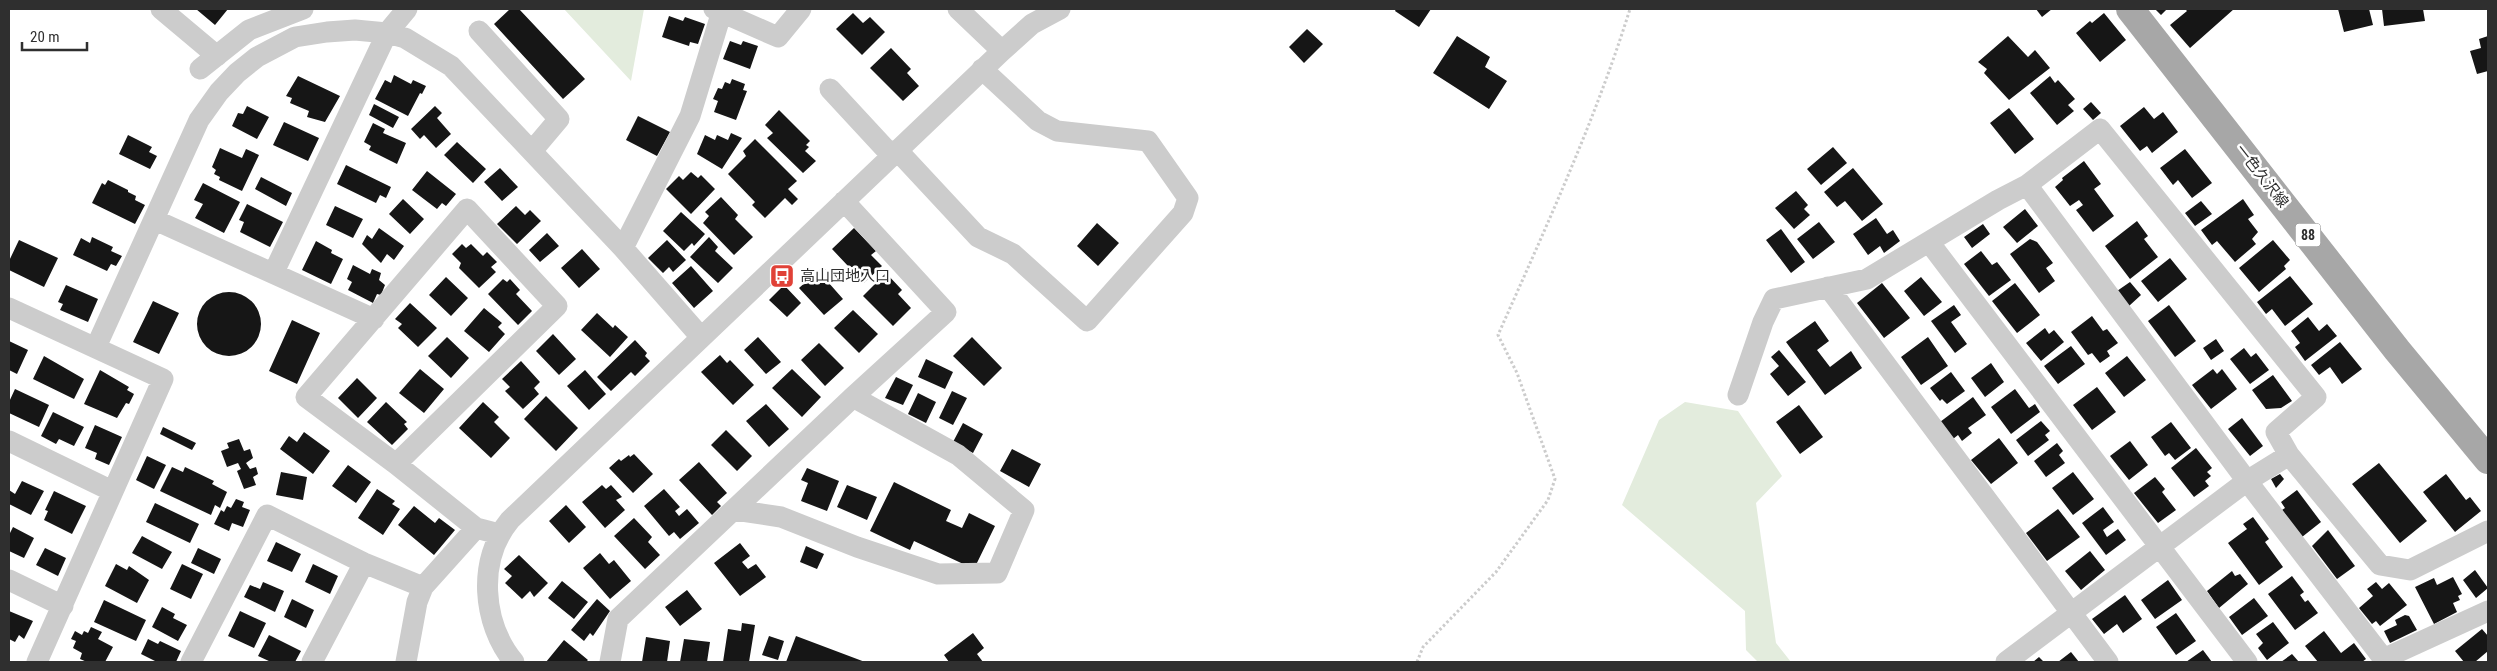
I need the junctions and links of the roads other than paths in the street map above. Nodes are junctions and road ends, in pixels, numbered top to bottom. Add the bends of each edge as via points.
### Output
1 (161, 9) edge
2 (301, 9) edge
3 (407, 9) edge
4 (801, 9) edge
5 (958, 9) edge
6 (1060, 9) edge
7 (2130, 9) edge
8 (718, 10) edge
9 (479, 31) dead end
10 (387, 33) junction
11 (1002, 51) junction
12 (217, 56) junction
13 (200, 69) dead end
14 (982, 69) junction
15 (830, 89) dead end
16 (532, 151) junction
17 (895, 153) junction
18 (2027, 184) junction
19 (844, 202) junction
20 (155, 220) junction
21 (1929, 242) junction
22 (623, 248) junction
23 (274, 272) junction
24 (1828, 287) junction
25 (9, 308) edge
26 (374, 319) junction
27 (700, 336) junction
28 (96, 347) junction
29 (1738, 395) dead end
30 (853, 396) junction
31 (9, 441) edge
32 (2289, 455) junction
33 (2488, 460) edge
34 (396, 464) junction
35 (2247, 481) junction
36 (112, 491) junction
37 (735, 510) junction
38 (476, 528) junction
39 (2488, 531) edge
40 (498, 534) junction
41 (2159, 546) junction
42 (364, 563) junction
43 (9, 580) edge
44 (423, 587) junction
45 (63, 606) junction
46 (2488, 611) edge
47 (2071, 613) junction
48 (2384, 661) edge
49 (37, 662) edge
50 (191, 662) edge
51 (312, 662) edge
52 (406, 662) edge
53 (514, 662) edge
54 (610, 662) edge
55 (2006, 662) edge
56 (2108, 662) edge
57 (2247, 662) edge

1 - 12 street
2 - 12 street via 249,30
3 - 10 street
4 - 8 street via 778,37
5 - 11 street
6 - 11 street via 1032,24
7 - 33 main road, 一色久沢線 / 88 via 2397,350
8 - 22 street via 690,116
9 - 16 street via 559,119
10 - 16 street via 405,38 451,66
10 - 20 street via 355,30 295,37 257,56 219,92 199,120
10 - 23 street
11 - 14 street
12 - 13 street
14 - 17 street
14 - 17 street via 1038,121 1057,131 1148,141 1188,198 1183,212 1087,321 1013,254 978,236
15 - 17 street
16 - 22 street
17 - 19 street
18 - 21 street
18 - 32 street via 2100,128 2316,397 2276,432
18 - 35 street
19 - 27 street
19 - 30 street via 946,312
20 - 23 street
20 - 28 street
21 - 24 street via 1866,279
21 - 41 street
22 - 27 street
23 - 26 street
24 - 29 street via 1774,299
24 - 47 street
25 - 28 street
26 - 34 street via 306,397
26 - 34 street via 467,209 557,306
27 - 40 street
28 - 36 street via 163,379
30 - 37 street
30 - 37 street via 958,455 1024,510 996,573 938,574 781,517
31 - 36 street
32 - 35 street
32 - 39 street via 2380,565 2410,570
34 - 38 street
35 - 41 street
35 - 48 street
36 - 45 street
37 - 54 street via 618,619
38 - 40 street
38 - 44 street
40 - 53 street via 487,577 493,628
41 - 47 street
41 - 57 street
42 - 44 street
42 - 50 street via 267,514
42 - 51 street
43 - 45 street
44 - 52 street via 417,602
45 - 49 street
46 - 48 street
47 - 55 street
47 - 56 street

